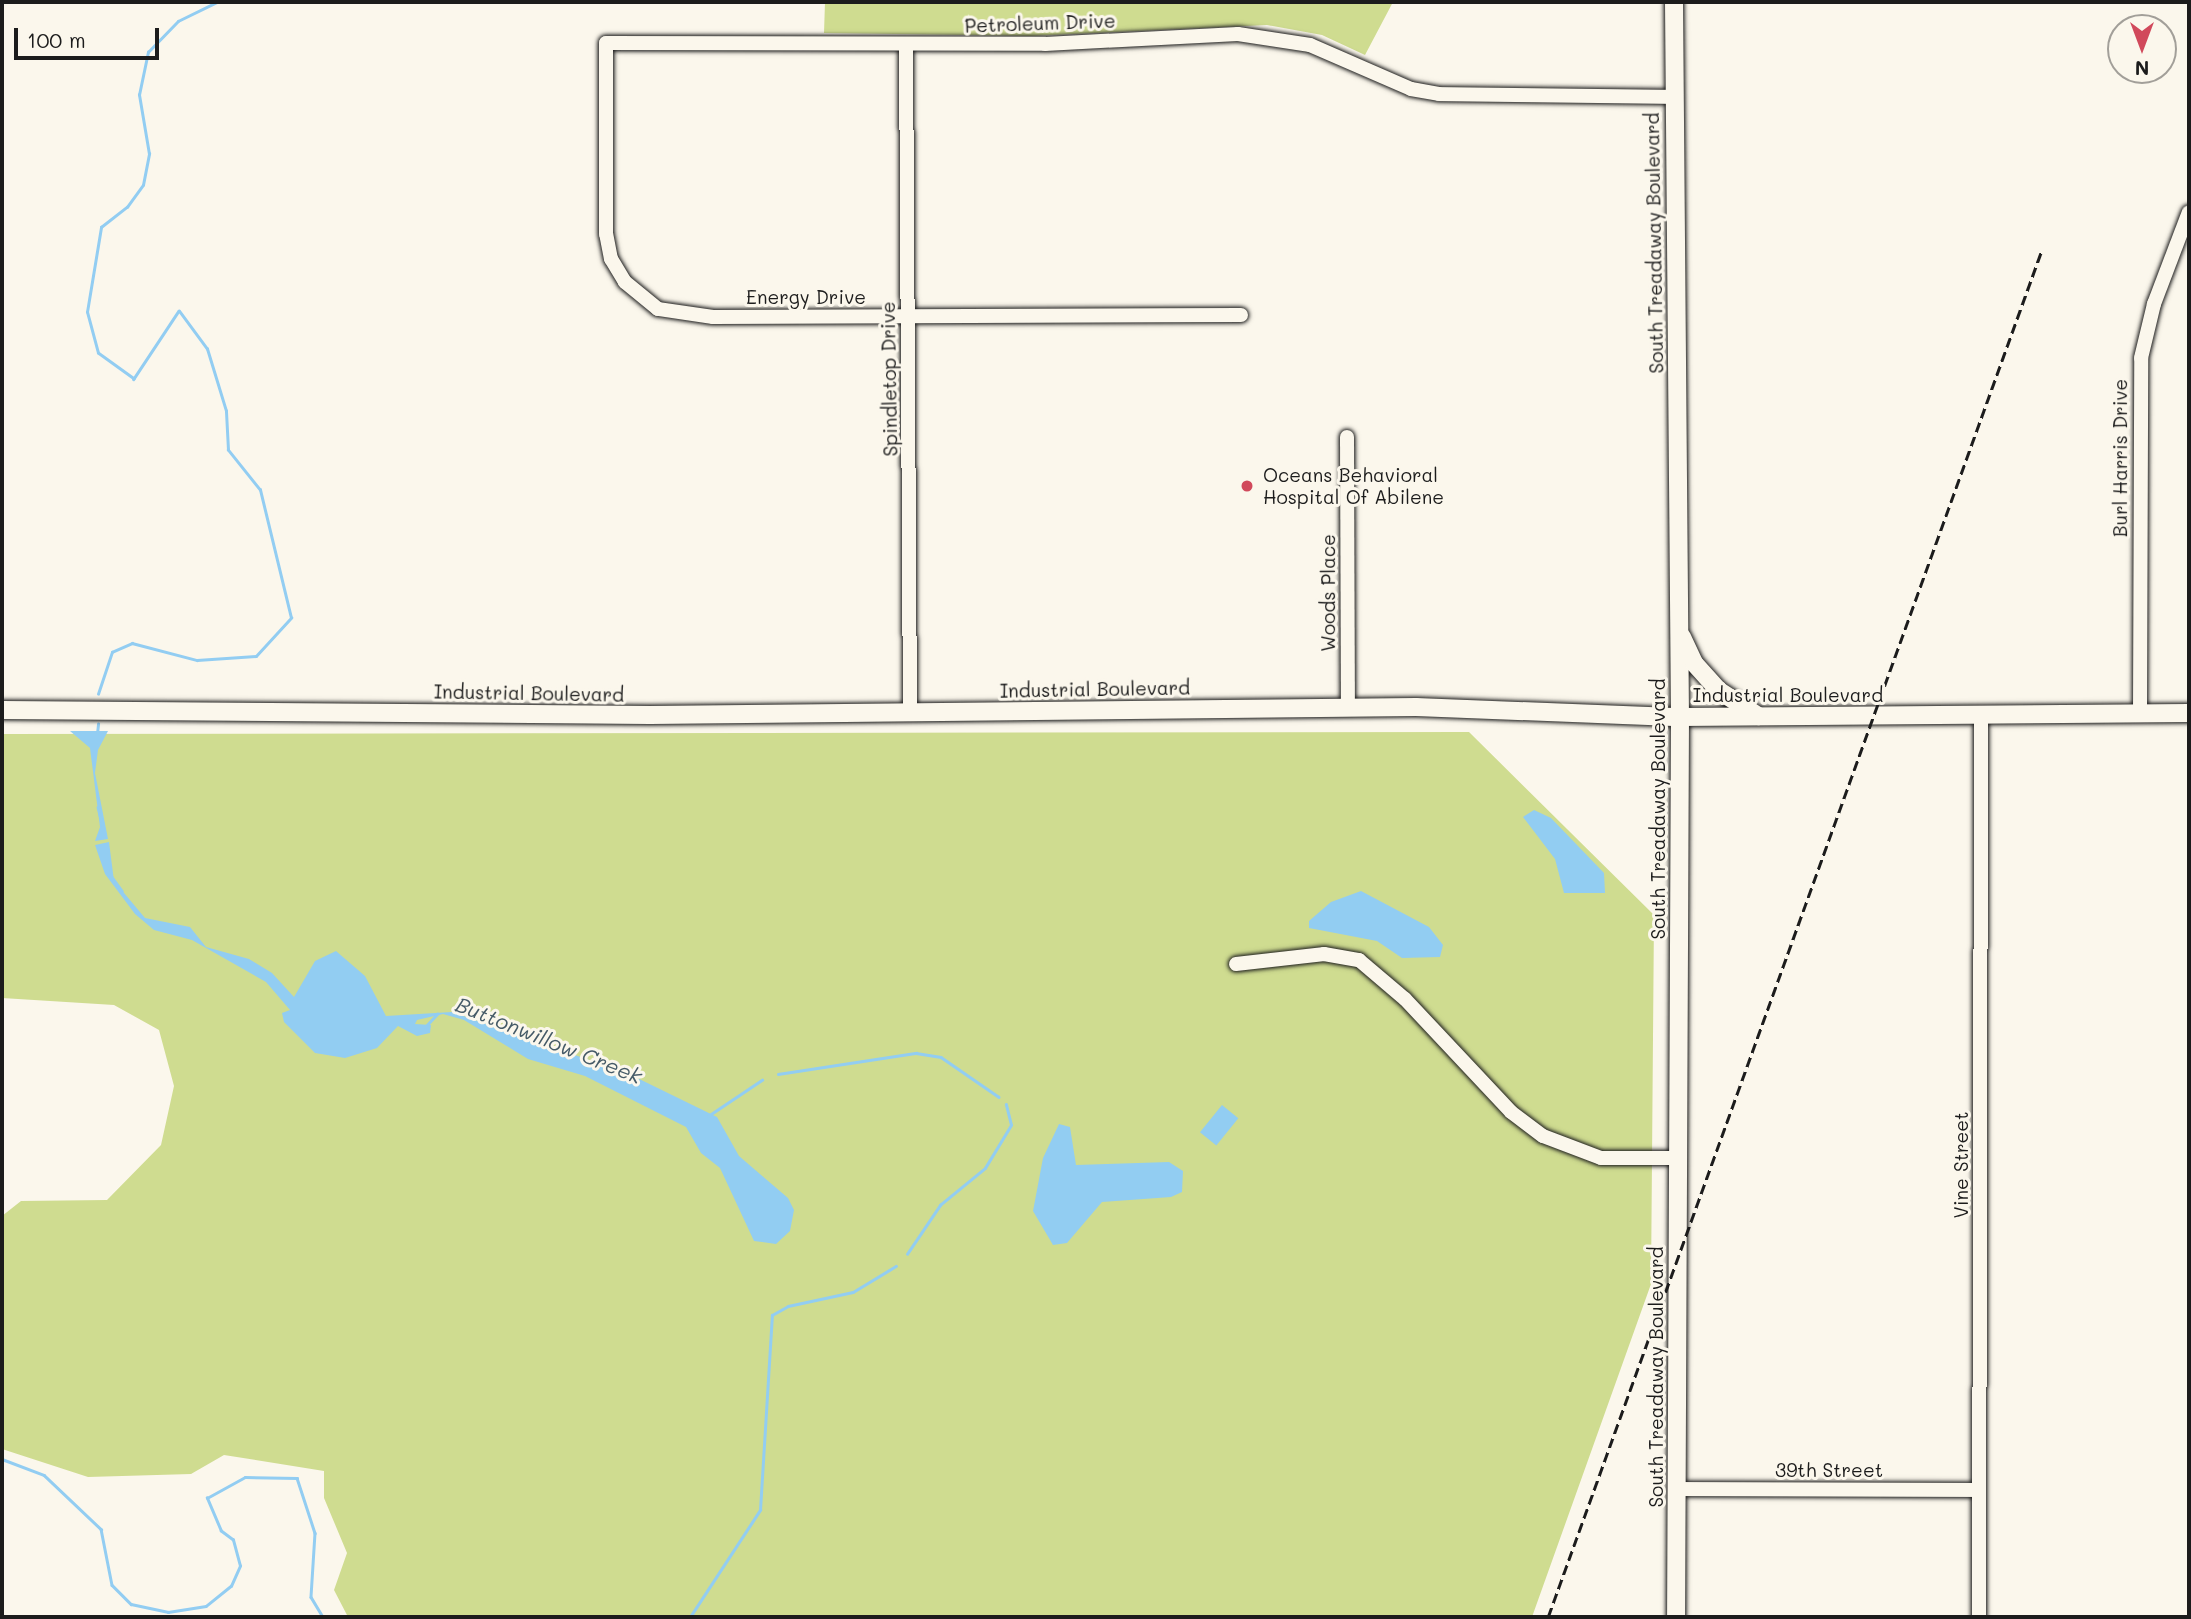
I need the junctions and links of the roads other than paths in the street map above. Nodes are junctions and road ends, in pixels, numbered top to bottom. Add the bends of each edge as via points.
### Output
1 (1674, 2) edge
2 (606, 43) joint
3 (906, 44) junction
4 (1674, 97) junction
5 (2189, 212) edge
6 (1241, 315) dead end
7 (907, 316) junction
8 (1348, 437) dead end
9 (1679, 630) junction
10 (1348, 707) junction
11 (2, 710) edge
12 (910, 713) junction
13 (1981, 713) junction
14 (2140, 713) junction
15 (2189, 713) edge
16 (1758, 716) junction
17 (1680, 717) junction
18 (1236, 964) dead end
19 (1678, 1158) junction
20 (1678, 1489) junction
21 (1979, 1490) junction
22 (1676, 1617) edge
23 (1979, 1617) edge

1 - 4 main road, South Treadaway Boulevard
2 - 3 street, Petroleum Drive
2 - 7 street, Energy Drive via 606,234 611,259 634,292 678,316
3 - 4 street, Petroleum Drive via 1280,36 1342,55 1411,89 1439,94
3 - 7 street, Spindletop Drive
4 - 9 main road, South Treadaway Boulevard
5 - 14 street, Burl Harris Drive via 2148,321 2139,377
6 - 7 street, Energy Drive
7 - 12 street, Spindletop Drive
8 - 10 street, Woods Place
9 - 16 main road via 1703,674
9 - 17 main road, South Treadaway Boulevard
10 - 12 main road, Industrial Boulevard
10 - 17 main road, Industrial Boulevard
11 - 12 main road, Industrial Boulevard
13 - 14 main road, Industrial Boulevard
13 - 16 main road, Industrial Boulevard
13 - 21 street, Vine Street
14 - 15 main road, Industrial Boulevard
16 - 17 main road, Industrial Boulevard
17 - 19 main road, South Treadaway Boulevard
18 - 19 street via 1324,954 1359,960 1405,999 1511,1112 1544,1136 1601,1157
19 - 20 main road, South Treadaway Boulevard
20 - 21 street, 39th Street
20 - 22 main road, South Treadaway Boulevard
21 - 23 street, Vine Street

